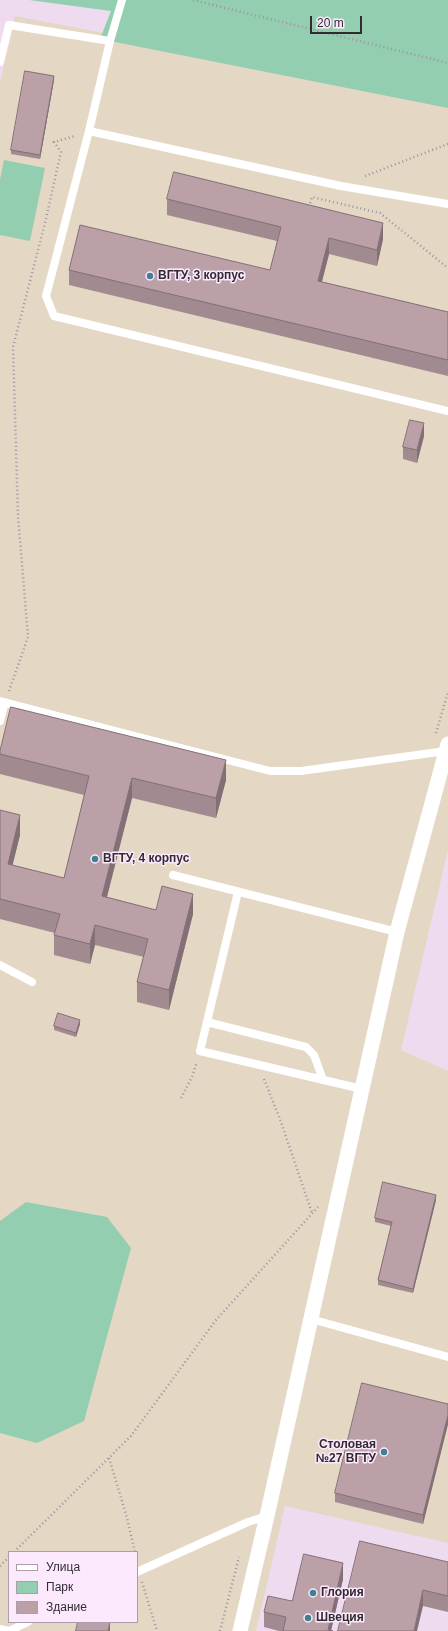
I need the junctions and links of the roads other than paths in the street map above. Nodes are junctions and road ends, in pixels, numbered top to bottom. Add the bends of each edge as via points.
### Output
1 (122, 0) edge
2 (0, 23) edge
3 (9, 25) junction
4 (110, 42) junction
5 (0, 62) edge
6 (89, 131) junction
7 (448, 204) edge
8 (448, 411) edge
9 (3, 702) edge
10 (0, 721) edge
11 (447, 748) edge
12 (173, 875) dead end
13 (238, 892) junction
14 (397, 932) junction
15 (0, 964) edge
16 (32, 982) dead end
17 (207, 1022) junction
18 (323, 1080) junction
19 (362, 1089) junction
20 (311, 1319) junction
21 (448, 1357) edge
22 (267, 1516) junction
23 (138, 1572) edge
24 (26, 1623) edge
25 (0, 1629) edge
26 (240, 1631) edge

1 - 4 lane
2 - 3 lane
3 - 4 lane
3 - 5 lane
4 - 6 lane
6 - 7 lane via 341,186
6 - 8 lane via 46,296 54,316
9 - 10 lane
9 - 11 lane via 270,771 301,771
11 - 14 street
12 - 13 lane
13 - 14 lane
13 - 17 lane
14 - 19 street
15 - 16 lane
17 - 18 lane via 306,1047 314,1055
17 - 18 lane via 200,1052
18 - 19 lane
19 - 20 street
20 - 21 lane
20 - 22 street
22 - 23 lane via 248,1522
22 - 26 street
24 - 25 lane via 9,1631

